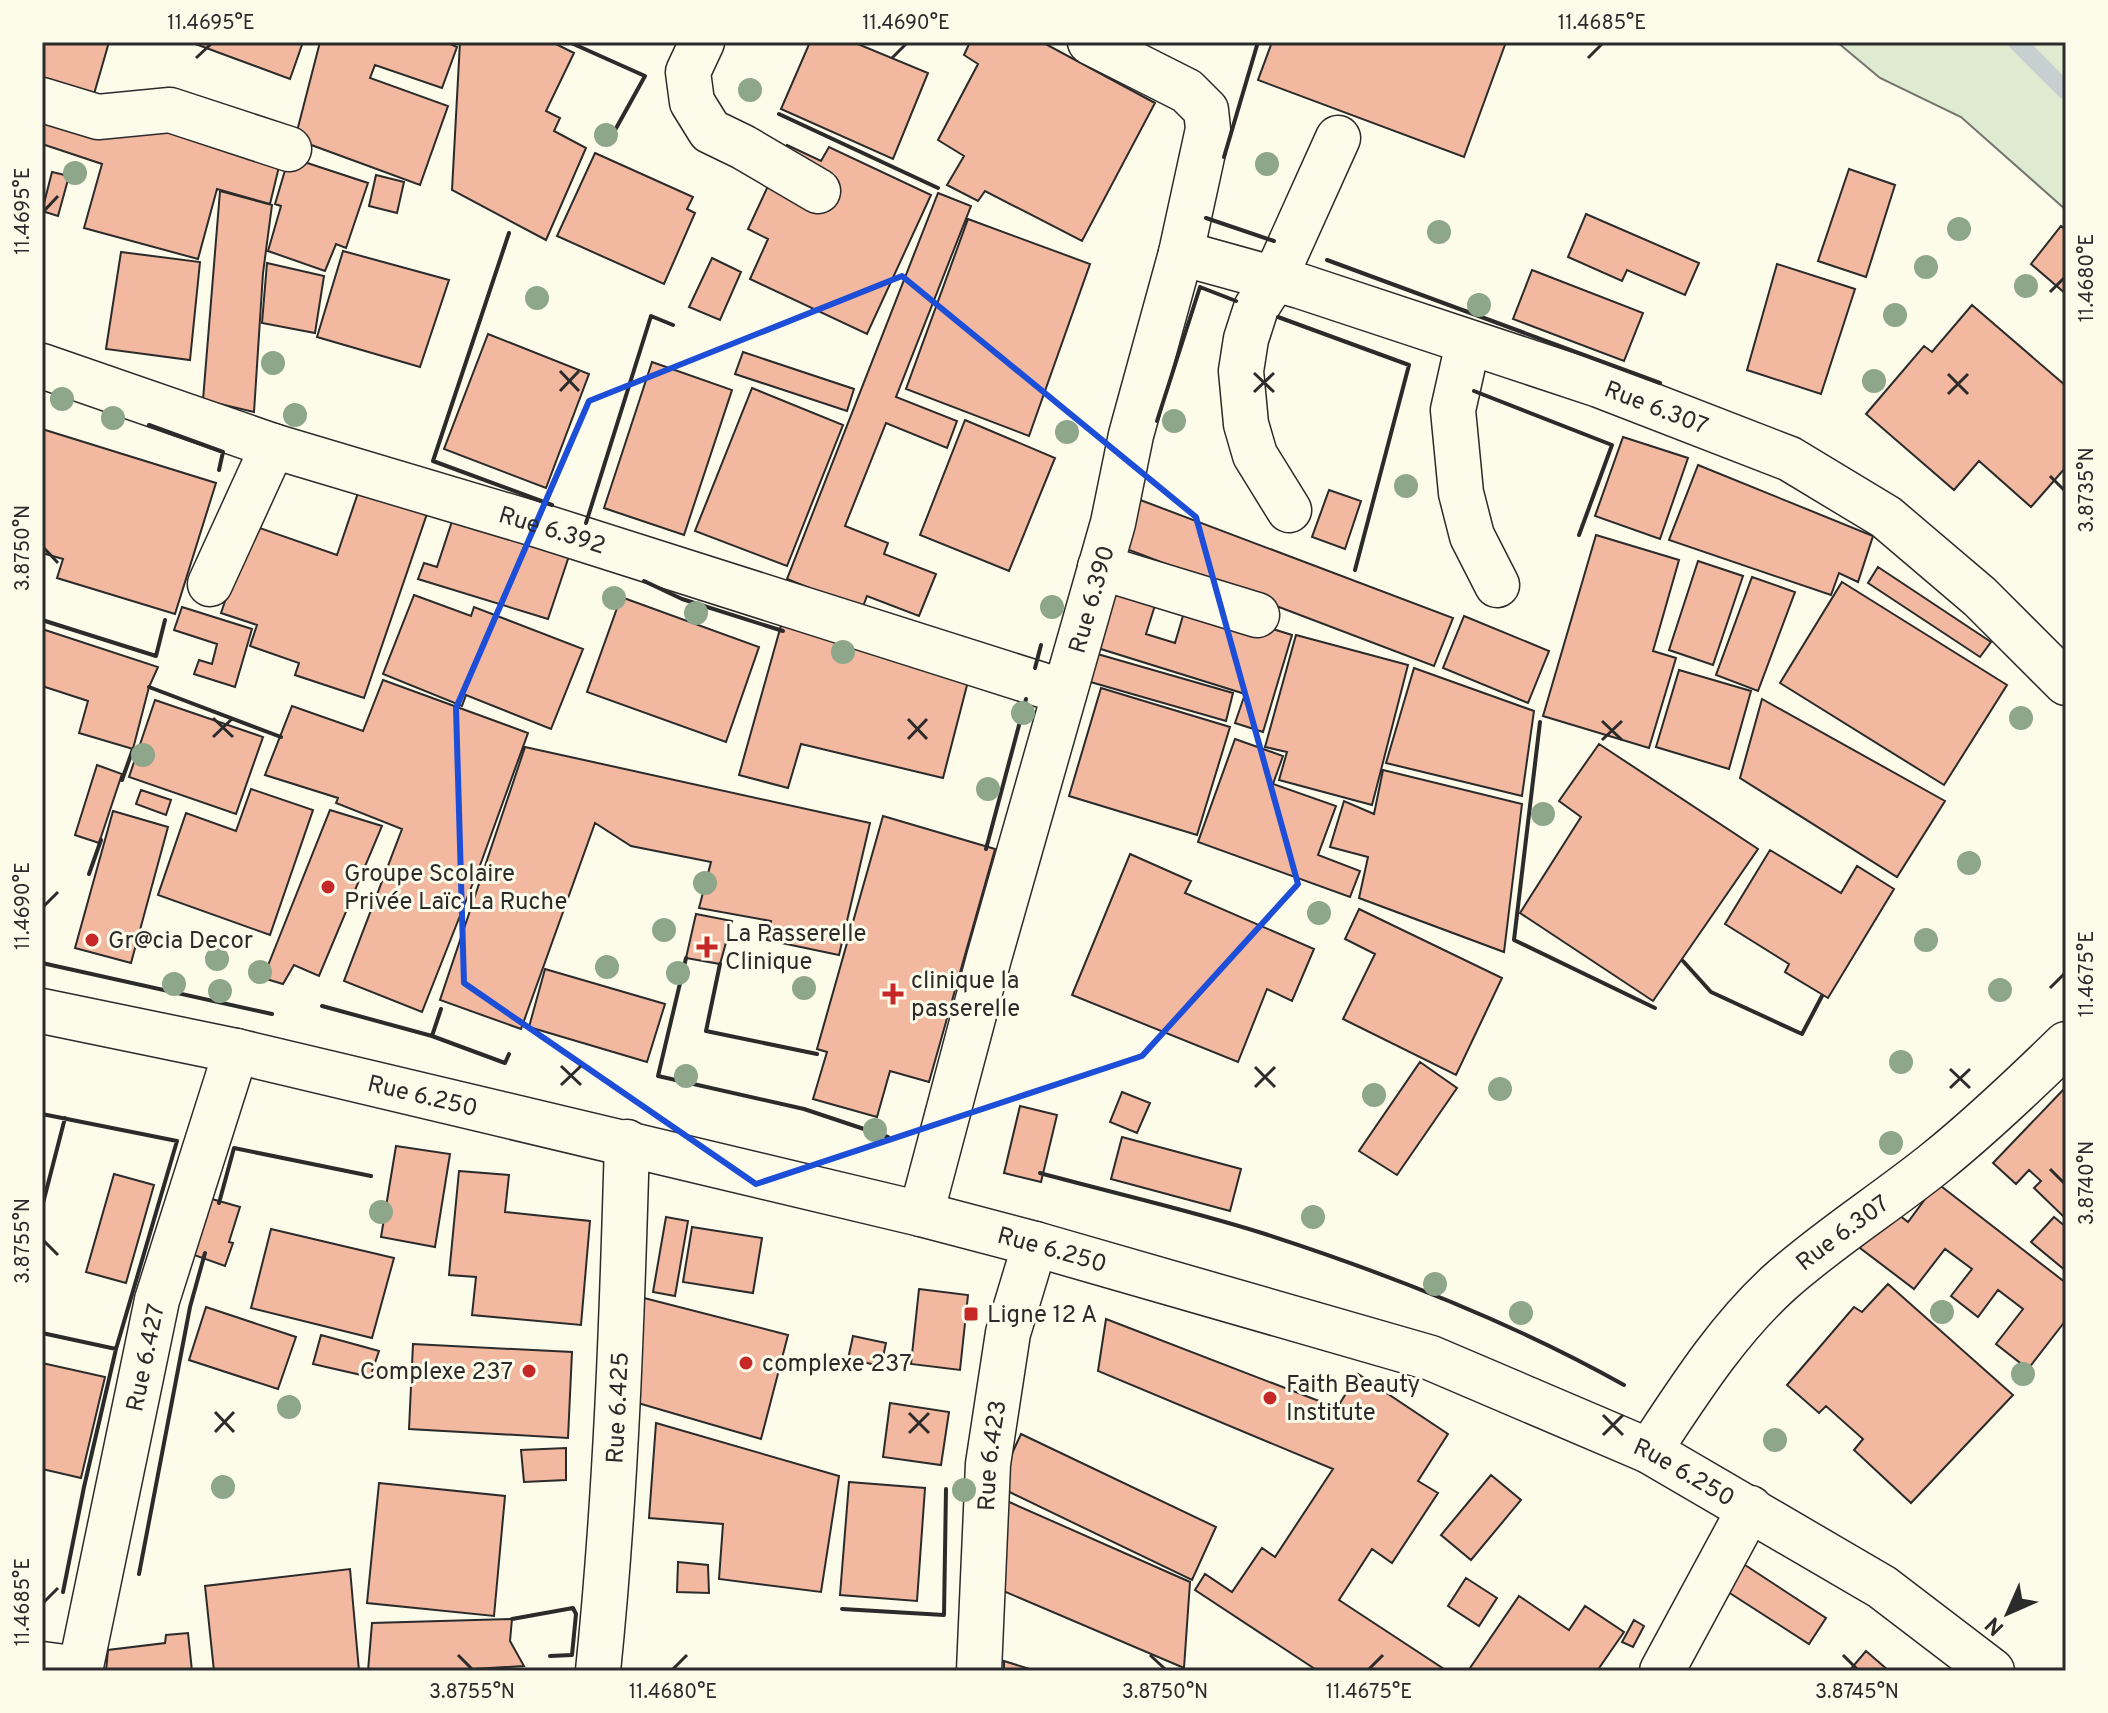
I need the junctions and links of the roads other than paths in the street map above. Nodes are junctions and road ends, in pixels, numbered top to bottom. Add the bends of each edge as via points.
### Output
1 (702, 42) edge
2 (1090, 42) edge
3 (42, 100) edge
4 (1338, 138) dead end
5 (289, 149) dead end
6 (818, 191) dead end
7 (1181, 253) junction
8 (1274, 280) junction
9 (1468, 343) junction
10 (42, 366) edge
11 (273, 446) junction
12 (1289, 510) dead end
13 (1100, 567) junction
14 (210, 584) dead end
15 (1497, 585) dead end
16 (1257, 615) dead end
17 (2066, 683) edge
18 (1064, 692) junction
19 (42, 1011) edge
20 (2066, 1044) edge
21 (236, 1051) junction
22 (627, 1142) junction
23 (921, 1214) junction
24 (1035, 1244) junction
25 (1649, 1451) junction
26 (1750, 1508) junction
27 (67, 1668) edge
28 (598, 1671) edge
29 (979, 1671) edge
30 (1662, 1671) edge
31 (1992, 1671) edge

1 - 6 street via 688,72 692,102 710,131
2 - 7 street, Rue 6.390 via 1187,91 1206,110 1208,129
3 - 5 street via 98,117 170,110
4 - 8 street
7 - 8 street, Rue 6.307
7 - 13 street, Rue 6.390
8 - 9 street, Rue 6.307
8 - 12 street via 1251,321 1241,371 1255,455
9 - 15 street via 1453,410 1460,478 1472,536
9 - 17 street, Rue 6.307 via 1599,385 1790,459 1886,517 1980,597
10 - 11 street, Rue 6.392
11 - 14 street
11 - 18 street, Rue 6.392
13 - 16 street
13 - 18 street, Rue 6.390
18 - 23 street, Rue 6.390
19 - 21 street, Rue 6.250
20 - 25 street, Rue 6.307 via 1935,1163 1779,1283 1732,1333
21 - 22 street, Rue 6.250
21 - 27 street, Rue 6.427 via 157,1300
22 - 23 street, Rue 6.250
22 - 28 street, Rue 6.425 via 608,1582
23 - 24 street, Rue 6.250
24 - 25 street, Rue 6.250 via 1431,1358
24 - 29 street, Rue 6.423 via 1008,1333 988,1464
25 - 26 street, Rue 6.250
26 - 30 street
26 - 31 street, Rue 6.250 via 1882,1587

